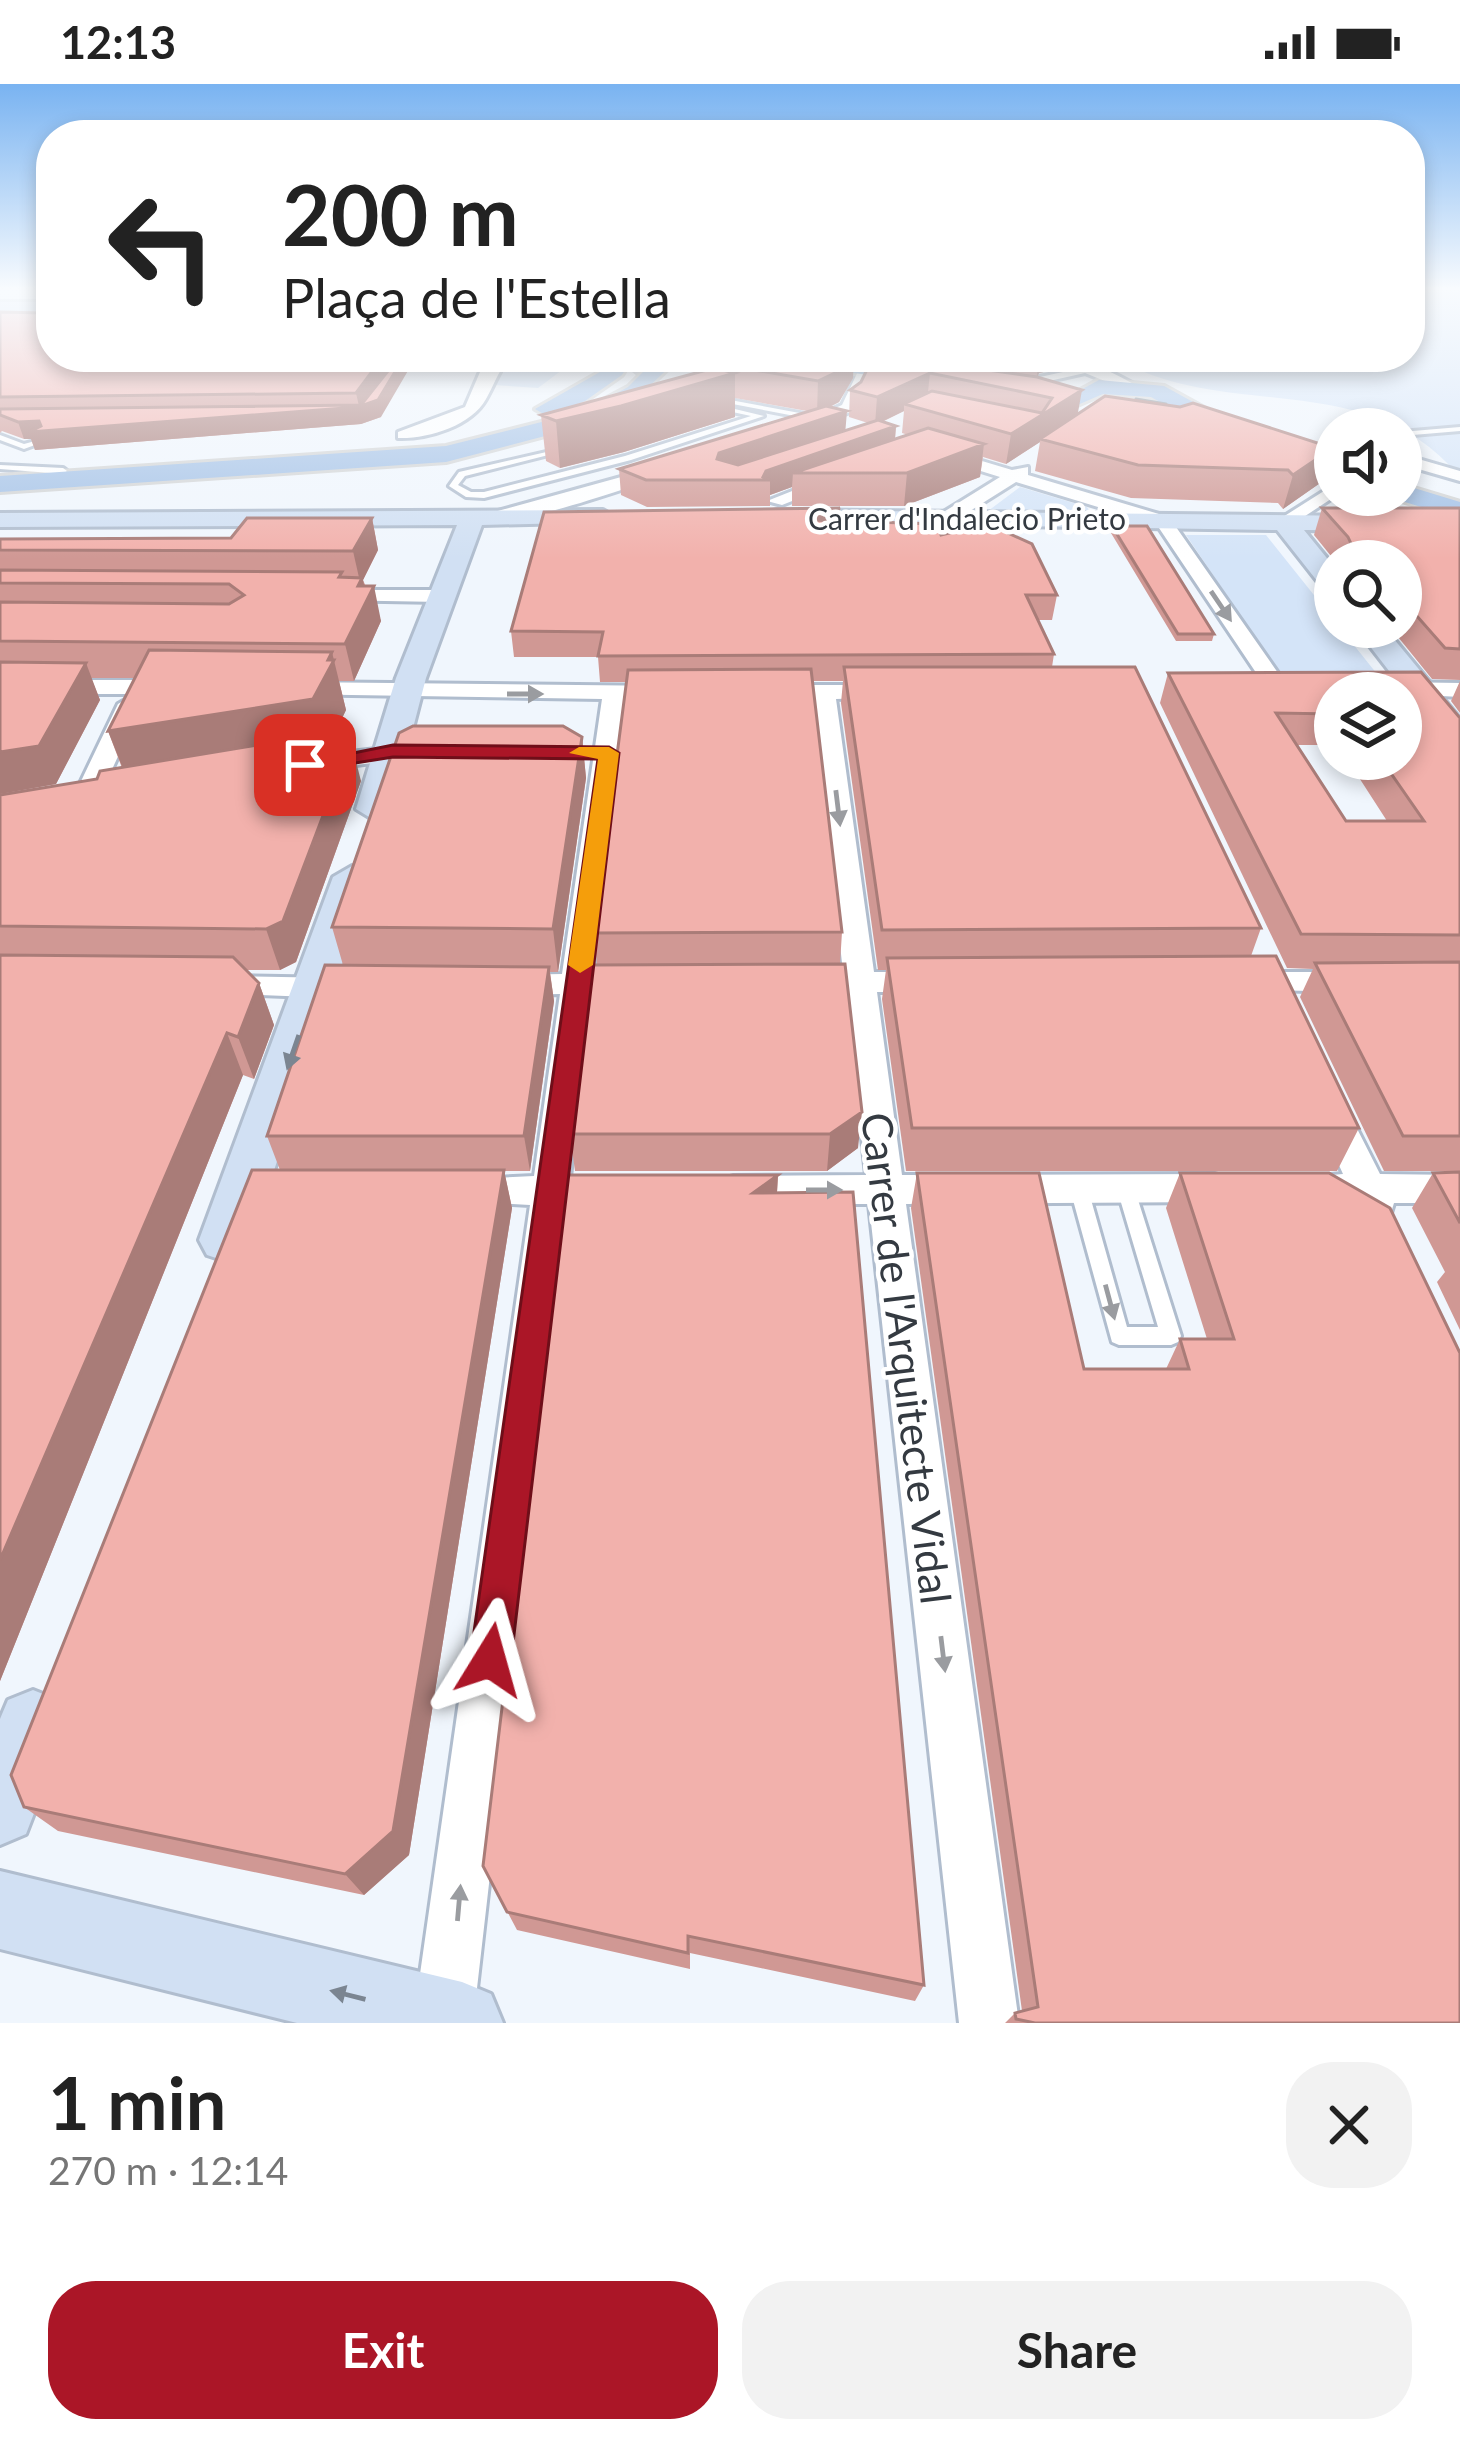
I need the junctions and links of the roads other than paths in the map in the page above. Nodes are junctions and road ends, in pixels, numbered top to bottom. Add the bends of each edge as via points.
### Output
1 (486, 378) edge
2 (584, 378) tunnel mouth
3 (598, 378) tunnel mouth
4 (608, 378) tunnel mouth
5 (649, 378) tunnel mouth
6 (863, 378) edge
7 (1050, 378) edge
8 (1095, 378) edge
9 (682, 382) tunnel mouth
10 (1028, 382) junction
11 (1099, 382) junction
12 (710, 398) edge
13 (1075, 399) junction
14 (1181, 405) junction
15 (694, 411) edge
16 (1100, 414) edge
17 (825, 420) junction
18 (1460, 429) edge
19 (860, 430) edge
20 (1422, 432) edge
21 (580, 433) junction
22 (784, 433) edge
23 (404, 435) junction
24 (0, 437) edge
25 (943, 440) edge
26 (39, 442) edge
27 (1314, 453) edge
28 (1000, 455) edge
29 (1040, 459) edge
30 (683, 465) edge
31 (1314, 465) edge
32 (981, 466) junction
33 (1422, 468) edge
34 (32, 474) junction
35 (1422, 474) edge
36 (67, 475) junction
37 (0, 476) edge
38 (1012, 476) junction
39 (840, 479) edge
40 (1422, 483) edge
41 (1459, 484) edge
42 (1422, 499) edge
43 (776, 501) edge
44 (1314, 502) edge
45 (582, 506) junction
46 (1460, 511) edge
47 (0, 516) edge
48 (632, 517) edge
49 (747, 517) edge
50 (947, 517) junction
51 (123, 518) junction
52 (1163, 521) junction
53 (1284, 521) junction
54 (1460, 524) edge
55 (481, 528) junction
56 (1314, 559) edge
57 (308, 596) edge
58 (442, 596) junction
59 (1386, 648) edge
60 (1405, 672) edge
61 (139, 686) junction
62 (0, 687) edge
63 (206, 687) edge
64 (274, 688) edge
65 (1422, 688) edge
66 (1278, 690) edge
67 (1460, 690) edge
68 (408, 692) junction
69 (755, 692) edge
70 (824, 692) junction
71 (915, 692) edge
72 (614, 693) junction
73 (684, 693) edge
74 (1422, 693) edge
75 (1460, 740) edge
76 (407, 748) junction
77 (283, 769) edge
78 (129, 793) edge
79 (1252, 941) edge
80 (766, 982) edge
81 (860, 982) junction
82 (951, 982) edge
83 (1225, 982) edge
84 (1270, 982) junction
85 (1389, 982) edge
86 (672, 983) edge
87 (578, 984) junction
88 (482, 985) edge
89 (180, 986) edge
90 (339, 988) junction
91 (1290, 1023) edge
92 (1319, 1085) edge
93 (1368, 1187) junction
94 (1078, 1189) junction
95 (1126, 1189) junction
96 (1460, 1189) edge
97 (435, 1190) edge
98 (696, 1190) edge
99 (886, 1190) junction
100 (554, 1191) junction
101 (601, 1191) edge
102 (1387, 1227) edge
103 (210, 1278) edge
104 (52, 1676) edge
105 (0, 1808) edge
106 (0, 1910) edge
107 (450, 2021) edge
108 (989, 2023) edge

1 - 23 street via 472,412
2 - 23 main road via 520,407
3 - 34 main road via 564,403 461,433
4 - 36 main road via 596,399 555,417 461,441
5 - 21 main road
6 - 17 street via 848,408
7 - 10 street
8 - 11 street
9 - 21 main road
10 - 11 main road
10 - 13 main road
11 - 13 main road
11 - 14 main road via 1166,394
12 - 17 lane
13 - 16 main road
14 - 27 main road
14 - 31 main road via 1151,418
15 - 21 lane via 714,405 760,416 484,495 453,486 462,474
17 - 19 street
17 - 22 street
18 - 20 lane
21 - 36 main road via 405,458
23 - 36 main road
24 - 26 lane via 24,447
25 - 32 street via 926,450
28 - 32 street
29 - 38 street
30 - 45 street
32 - 38 street
33 - 41 street
34 - 36 main road
34 - 37 main road
35 - 41 street
36 - 37 main road
38 - 50 street
38 - 52 street
39 - 43 street
40 - 41 main road
42 - 46 main road
44 - 53 street
45 - 48 street
45 - 55 street
45 - 55 street
47 - 51 street
47 - 51 street
49 - 50 street, Carrer d'Indalecio Prieto
50 - 52 street, Carrer d'Indalecio Prieto
51 - 55 street
52 - 53 street, Carrer d'Indalecio Prieto
52 -> 66 street
53 - 54 street
53 - 56 street
55 - 58 street
55 - 68 street via 438,679
57 - 58 street
58 - 68 street
59 - 60 street
61 - 62 street
61 - 63 street
61 - 78 street via 75,802
64 - 68 street
65 - 67 street
68 -> 72 street
68 - 76 street
69 - 70 street
70 - 71 street
70 -> 81 street, Carrer de l'Arquitecte Vidal
72 - 73 street
72 - 87 street via 592,753
74 - 75 street
76 - 77 street
76 - 90 street
79 - 84 street
80 - 81 street
81 - 82 street
81 - 99 street, Carrer de l'Arquitecte Vidal
83 - 84 street
84 - 85 street
84 - 91 street
86 - 87 street
87 - 88 street
87 - 100 street
89 - 90 street
90 -> 103 street via 269,1190
92 - 93 street
93 - 95 street
93 - 96 street
93 - 102 street
94 - 95 street
94 -> 95 lane via 1119,1336 1172,1336
94 - 99 street
97 - 100 street
98 -> 99 street
99 -> 108 street, Carrer de l'Arquitecte Vidal
100 - 101 street
107 -> 100 street
104 - 105 street
107 -> 106 street

